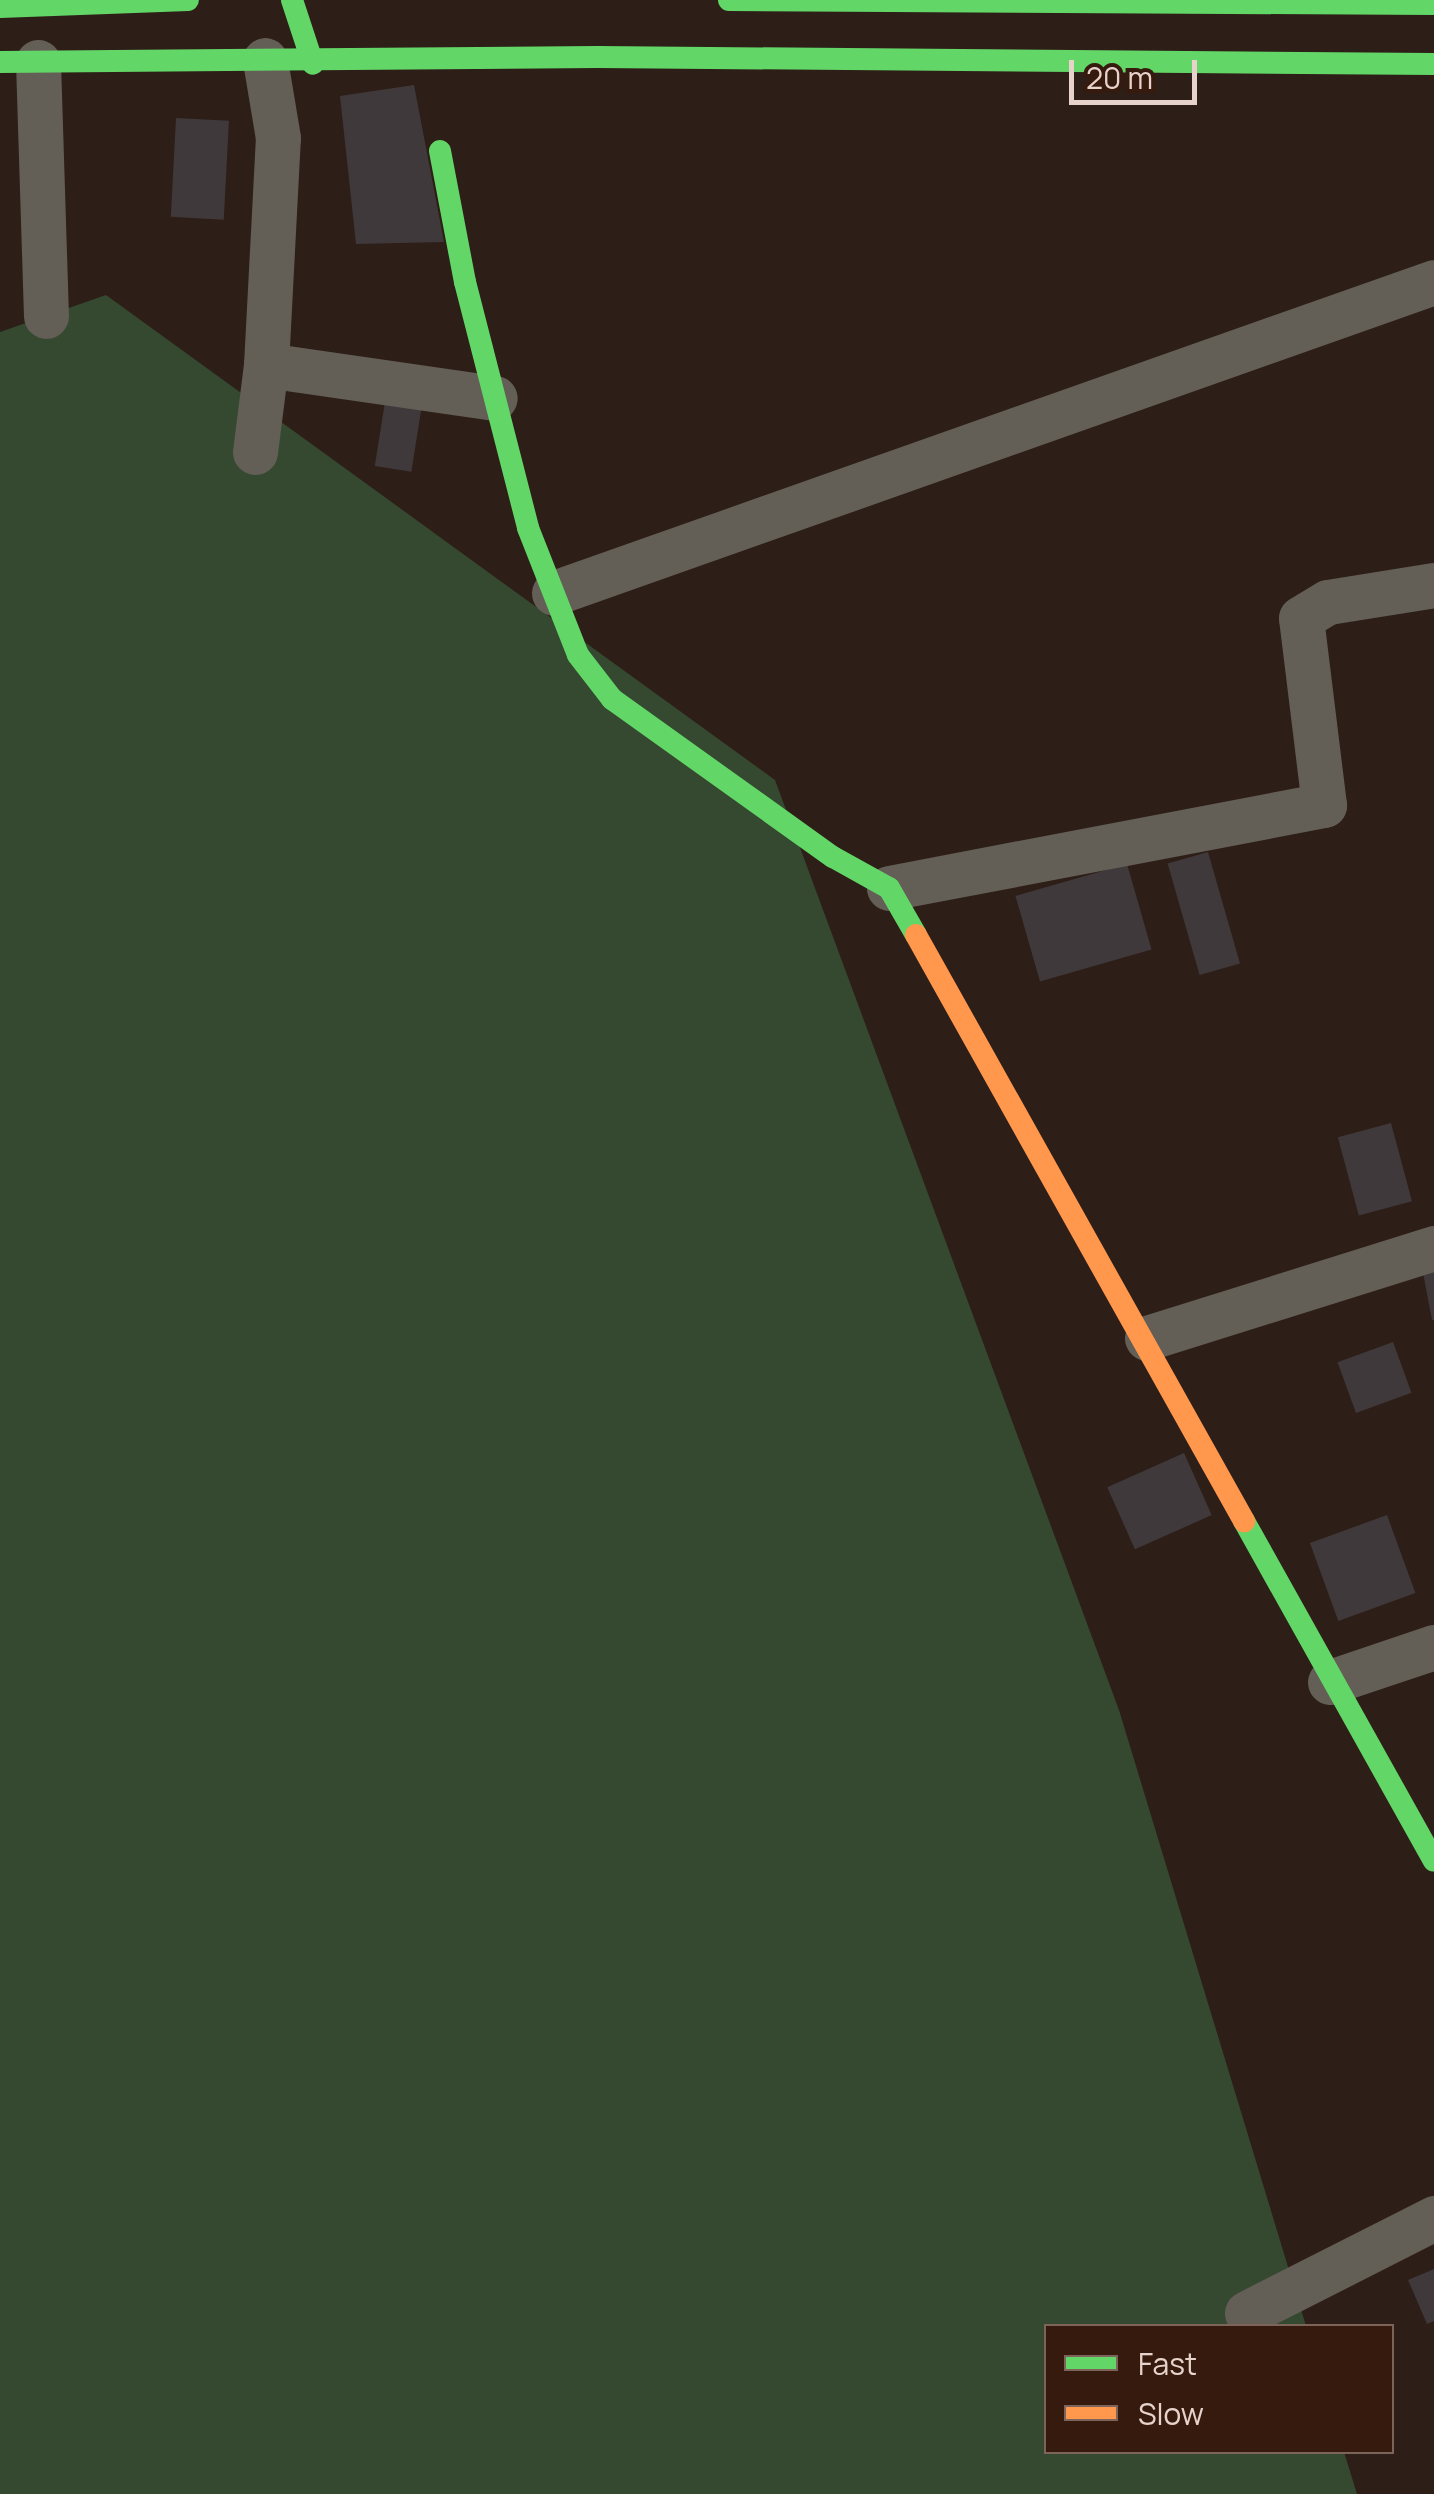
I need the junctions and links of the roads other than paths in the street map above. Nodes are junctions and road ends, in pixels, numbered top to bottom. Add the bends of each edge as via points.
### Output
1 (188, 0) edge
2 (292, 0) edge
3 (729, 0) edge
4 (1434, 4) edge
5 (0, 7) edge
6 (266, 60) junction
7 (19, 62) edge
8 (313, 64) junction
9 (1434, 64) edge
10 (440, 151) dead end
11 (1434, 282) edge
12 (46, 316) dead end
13 (266, 365) junction
14 (495, 398) junction
15 (255, 452) dead end
16 (1434, 585) edge
17 (554, 593) junction
18 (889, 888) junction
19 (1434, 1248) edge
20 (1148, 1338) junction
21 (1434, 1647) edge
22 (1330, 1682) junction
23 (1433, 1856) edge
24 (1434, 2218) edge
25 (1246, 2312) dead end

1 - 5 street
2 - 8 street
3 - 4 street
6 - 7 street
6 - 8 street
6 - 13 street via 278,138
7 - 12 street
8 - 9 street via 598,57
10 - 14 street
11 - 17 street
13 - 14 street
13 - 15 street
14 - 17 street via 528,528
16 - 18 street via 1328,602 1301,618 1324,805
17 - 18 street via 578,655 612,699
18 - 20 street
19 - 20 street
20 - 22 street
21 - 22 street
22 - 23 street
24 - 25 street

